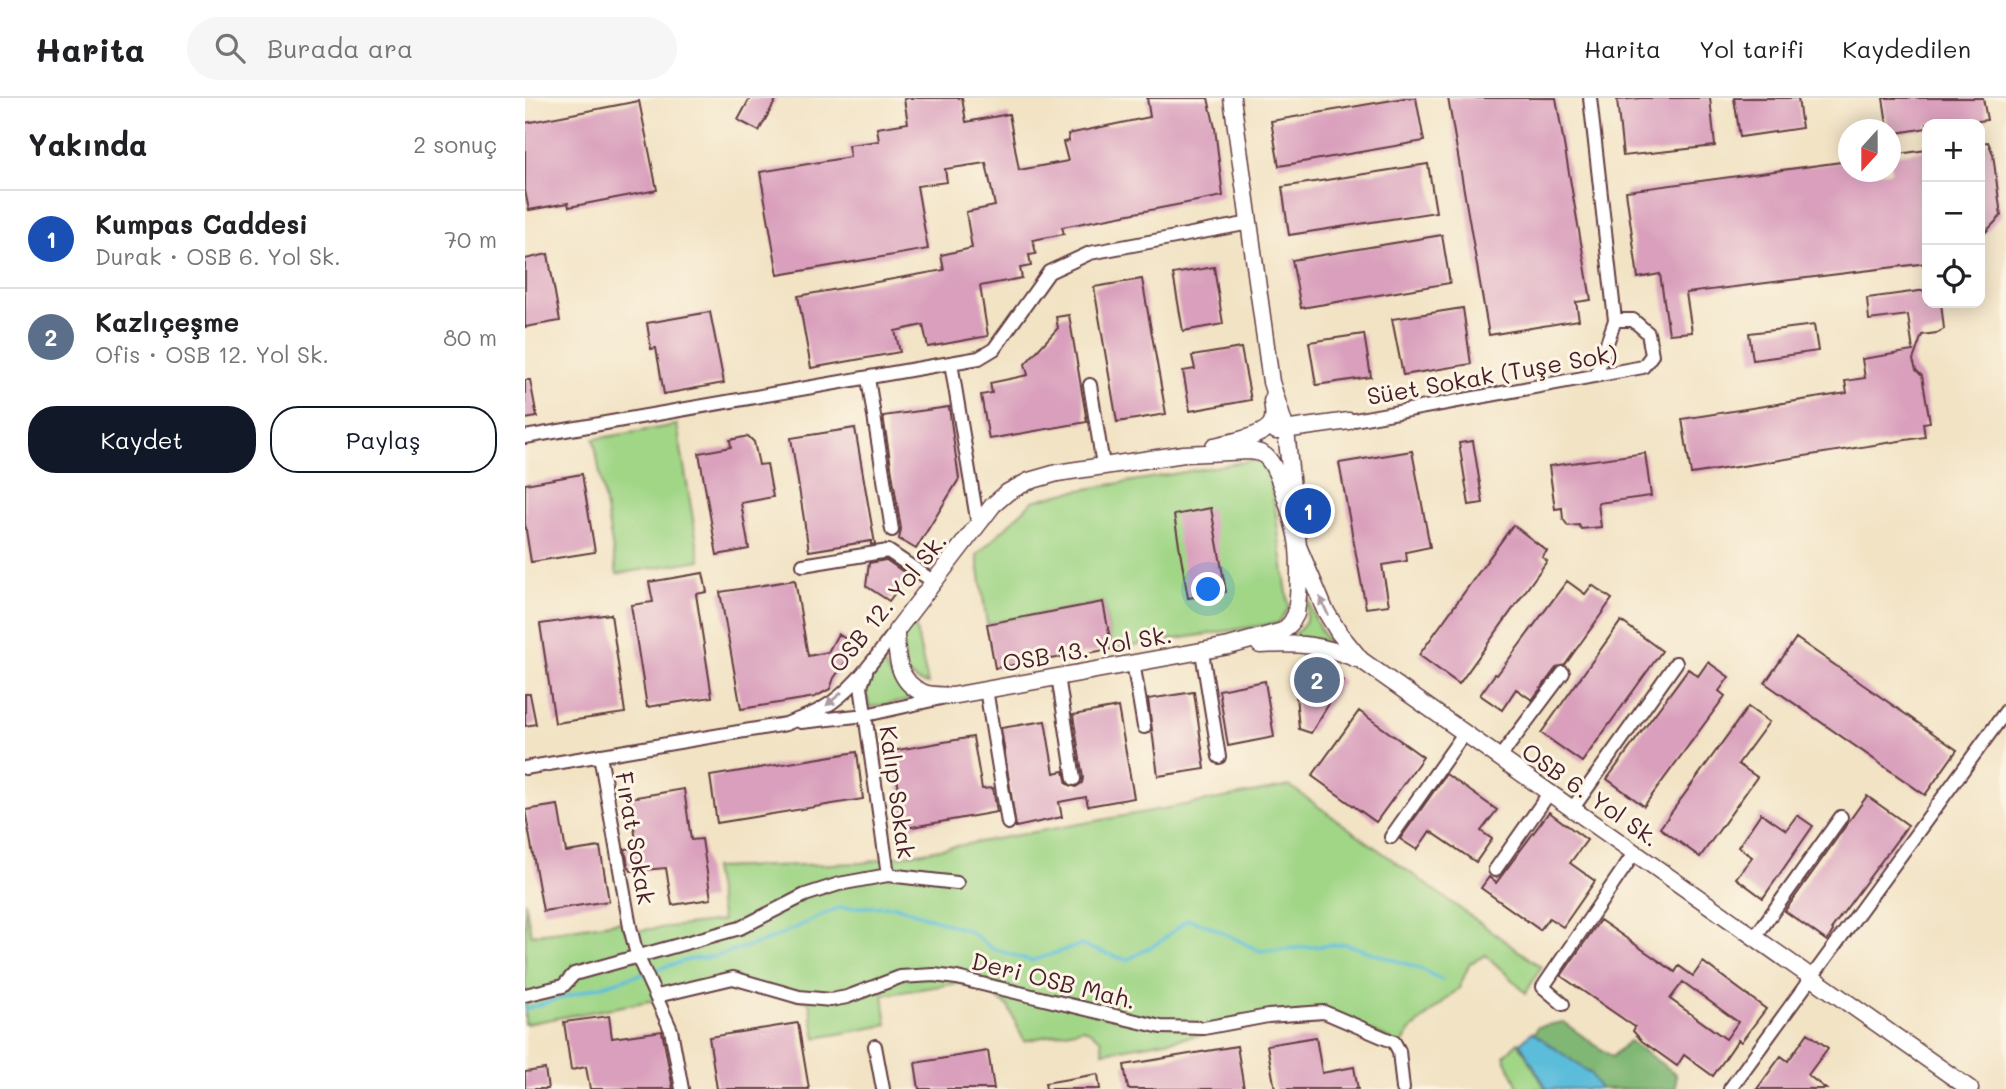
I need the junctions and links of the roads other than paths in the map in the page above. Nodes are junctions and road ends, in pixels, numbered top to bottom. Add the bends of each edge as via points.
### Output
1 (1231, 98) edge
2 (1590, 98) edge
3 (1250, 223) junction
4 (1615, 320) junction
5 (951, 363) junction
6 (1596, 376) junction
7 (868, 378) junction
8 (1271, 382) junction
9 (1090, 385) dead end
10 (1280, 412) junction
11 (1349, 421) junction
12 (1306, 427) junction
13 (1286, 430) junction
14 (1259, 434) junction
15 (525, 437) edge
16 (1185, 454) junction
17 (1290, 463) junction
18 (1103, 465) junction
19 (978, 524) junction
20 (892, 530) dead end
21 (1298, 546) junction
22 (803, 565) dead end
23 (934, 582) junction
24 (896, 631) junction
25 (1229, 646) junction
26 (1202, 652) junction
27 (1361, 660) junction
28 (1133, 662) junction
29 (1677, 663) dead end
30 (867, 669) junction
31 (1563, 673) dead end
32 (1058, 676) junction
33 (986, 689) junction
34 (952, 695) junction
35 (2006, 711) edge
36 (866, 715) junction
37 (786, 724) junction
38 (1144, 727) dead end
39 (1465, 732) junction
40 (600, 755) junction
41 (1219, 757) dead end
42 (1500, 757) junction
43 (525, 768) edge
44 (1075, 779) dead end
45 (1550, 792) junction
46 (1573, 808) junction
47 (1841, 817) dead end
48 (1008, 823) dead end
49 (1391, 837) dead end
50 (1635, 852) junction
51 (1495, 870) dead end
52 (888, 875) junction
53 (957, 883) dead end
54 (1755, 937) junction
55 (640, 961) junction
56 (1813, 978) junction
57 (655, 992) junction
58 (525, 995) edge
59 (1563, 1004) dead end
60 (875, 1046) dead end
61 (682, 1089) edge
62 (883, 1089) edge
63 (1403, 1089) edge
64 (1730, 1089) edge
65 (1969, 1089) edge

1 - 3 main road
2 - 4 street
3 - 5 street via 1090,253 1049,272 994,349 979,358
3 - 8 main road
4 - 6 street
4 - 6 street, Süet Sokak (Tuşe Sok) via 1633,320 1648,333 1652,355 1643,367
5 - 7 street
5 - 19 street
6 - 11 street, Süet Sokak (Tuşe Sok)
7 - 15 street
7 - 20 street
8 - 10 main road, OSB 6. Yol Sk.
8 - 14 main road via 1273,419
9 - 18 street
10 - 12 street via 1286,421
10 - 13 main road, OSB 6. Yol Sk.
11 - 12 main road
11 - 17 main road via 1300,440
12 - 13 main road
13 - 14 main road
13 - 17 main road, OSB 6. Yol Sk.
14 - 16 main road
16 - 18 main road, OSB 12. Yol Sk.
16 - 21 main road via 1250,451 1269,459
17 - 21 main road, OSB 6. Yol Sk.
18 - 19 main road, OSB 12. Yol Sk. via 1030,481 1008,492
19 - 23 main road, OSB 12. Yol Sk.
21 - 25 main road via 1297,604 1291,623 1270,636
27 -> 21 main road, OSB 6. Yol Sk. via 1325,610
22 - 23 street via 888,551
23 - 24 main road, OSB 12. Yol Sk.
24 - 30 street, OSB 12. Yol Sk.
24 - 34 main road, OSB 13. Yol Sk. via 896,655 906,682 925,694
25 - 26 main road, OSB 13. Yol Sk.
25 - 27 main road via 1299,643
26 - 28 main road, OSB 13. Yol Sk.
26 - 41 street
27 - 39 main road, OSB 6. Yol Sk.
28 - 32 main road, OSB 13. Yol Sk.
28 - 38 street
29 - 46 street
30 - 36 street, Kalıp Sokak via 861,686
30 -> 37 street, OSB 12. Yol Sk. via 821,709
31 - 42 street
32 - 33 main road, OSB 13. Yol Sk.
32 - 44 street
33 - 34 main road, OSB 13. Yol Sk.
33 - 48 street
34 - 36 street
35 - 56 street
36 - 37 street
36 - 52 street, Kalıp Sokak
37 - 40 street, OSB 12. Yol Sk.
39 - 42 main road, OSB 6. Yol Sk.
39 - 49 street
40 - 43 street, OSB 12. Yol Sk.
40 - 55 street, Fırat Sokak
42 - 45 main road, OSB 6. Yol Sk.
45 - 46 main road, OSB 6. Yol Sk.
45 - 51 street
46 - 50 main road, OSB 6. Yol Sk.
47 - 54 street
50 - 54 main road, OSB 6. Yol Sk.
50 - 59 street via 1543,987
52 - 53 street
52 - 55 street via 821,889 740,928
54 - 56 main road, OSB 6. Yol Sk.
55 - 57 street, Fırat Sokak
55 - 58 street via 574,974 563,986
56 - 64 street
56 - 65 main road, OSB 6. Yol Sk.
57 - 61 street, Fırat Sokak via 671,1030
57 - 63 street, Deri OSB Mah. via 733,978 799,997 831,1000 900,977 934,975 1161,1027 1203,1028 1316,1011 1394,1042
60 - 62 street

